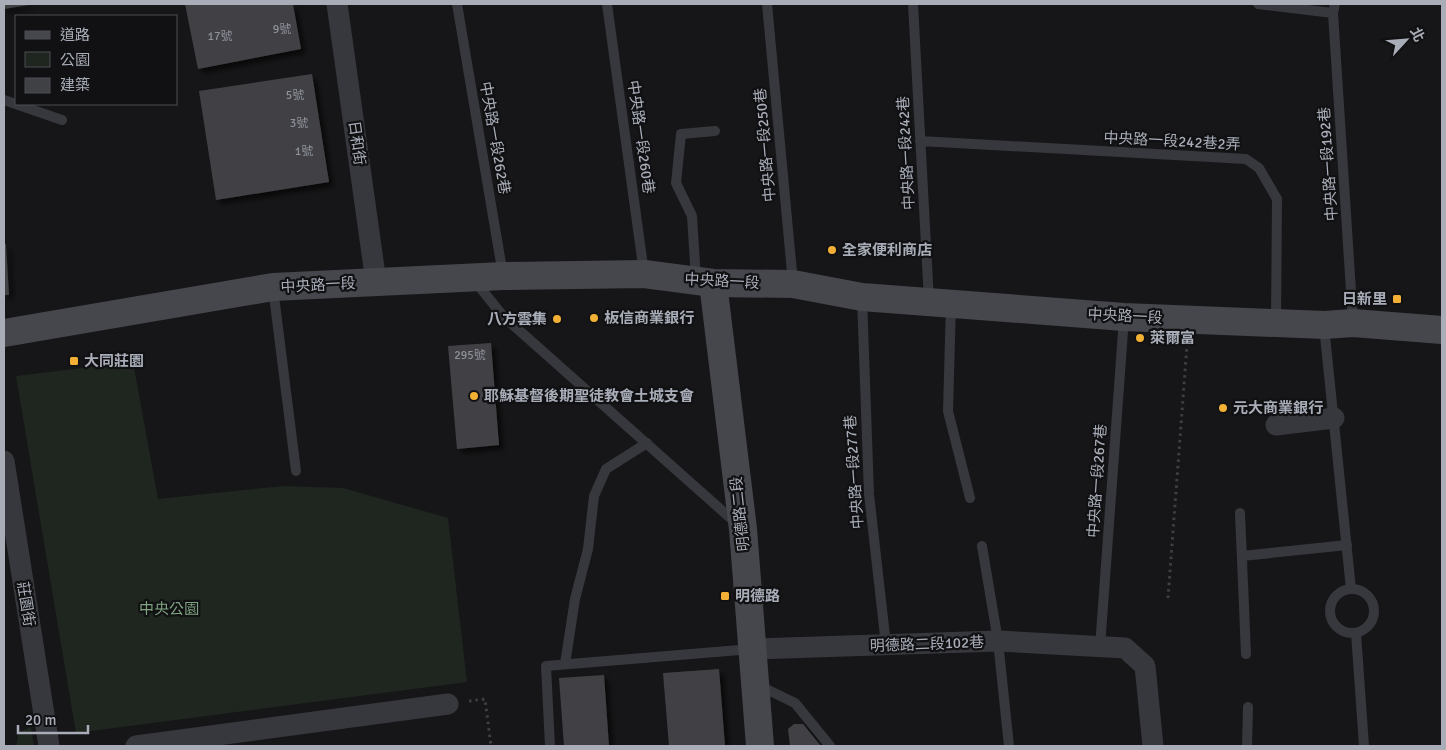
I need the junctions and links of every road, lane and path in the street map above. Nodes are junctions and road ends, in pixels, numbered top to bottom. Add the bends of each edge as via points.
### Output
1 (337, 4) edge
2 (457, 4) edge
3 (607, 4) edge
4 (768, 4) edge
5 (912, 4) edge
6 (1258, 4) edge
7 (1334, 8) edge
8 (18, 105) edge
9 (62, 120) dead end
10 (715, 131) dead end
11 (920, 141) junction
12 (644, 274) junction
13 (503, 276) junction
14 (472, 278) junction
15 (376, 282) junction
16 (705, 282) junction
17 (793, 284) junction
18 (273, 287) junction
19 (862, 296) junction
20 (940, 302) junction
21 (1124, 317) junction
22 (1188, 319) junction
23 (1276, 323) junction
24 (1353, 323) junction
25 (1324, 325) junction
26 (1442, 330) edge
27 (4, 333) edge
28 (1334, 418) junction
29 (1276, 425) dead end
30 (647, 443) junction
31 (4, 461) edge
32 (296, 471) dead end
33 (970, 498) dead end
34 (1240, 514) dead end
35 (743, 529) junction
36 (1347, 545) junction
37 (982, 546) dead end
38 (1242, 556) junction
39 (1351, 589) junction
40 (1168, 598) dead end
41 (1356, 633) junction
42 (998, 641) junction
43 (886, 645) junction
44 (1100, 647) junction
45 (753, 649) junction
46 (1246, 654) dead end
47 (565, 664) junction
48 (755, 683) junction
49 (448, 704) joint
50 (1248, 707) dead end
51 (48, 746) edge
52 (136, 746) edge
53 (491, 746) edge
54 (550, 746) edge
55 (760, 746) edge
56 (830, 746) edge
57 (1009, 746) edge
58 (1153, 746) edge
59 (1247, 746) edge
60 (1364, 746) edge

1 - 15 street, 日和街
2 - 13 lane, 中央路一段262巷
3 - 12 lane, 中央路一段260巷
4 - 17 lane, 中央路一段250巷
5 - 11 lane, 中央路一段242巷
6 - 7 lane
7 - 24 lane, 中央路一段192巷
8 - 9 lane
10 - 16 lane via 681,134 676,184 692,216
11 - 20 lane, 中央路一段242巷
11 - 23 lane, 中央路一段242巷2弄 via 1246,159 1259,168 1278,199
12 - 13 street, 中央路一段
12 - 16 street, 中央路一段
13 - 14 street, 中央路一段
14 - 15 street, 中央路一段
14 - 30 lane via 503,316
15 - 18 street, 中央路一段
16 - 17 street, 中央路一段
16 - 35 street, 明德路二段
17 - 19 street, 中央路一段
18 - 27 street, 中央路一段
18 - 32 lane
19 - 20 street, 中央路一段
19 - 43 lane, 中央路一段277巷 via 869,494
20 - 21 street, 中央路一段
20 - 33 lane, 中央路一段242巷 via 948,411
21 - 22 street, 中央路一段
21 - 44 lane, 中央路一段267巷
22 - 23 street, 中央路一段
22 - 40 path
23 - 25 street, 中央路一段
24 - 25 street, 中央路一段
24 - 26 street, 中央路一段
25 - 28 lane
28 - 29 street
28 - 36 lane
30 - 35 lane
30 - 47 lane via 606,469 594,496 588,549 575,599
31 - 51 street, 莊園街
34 - 38 lane
35 - 45 street, 明德路二段
36 - 38 lane
36 - 39 lane
37 - 42 lane
38 - 46 lane
39 - 41 lane via 1370,599 1374,613 1368,626
39 - 41 lane via 1333,599 1330,614 1336,627 1349,634
41 - 60 lane
42 - 43 street, 明德路二段102巷
42 - 44 street, 明德路二段102巷
42 - 57 lane
43 - 45 street, 明德路二段102巷
44 - 58 street, 明德路二段102巷 via 1125,648 1145,666
45 - 47 lane
45 - 48 street, 明德路二段
47 - 54 lane via 546,666
48 - 55 street, 明德路二段
48 - 56 lane via 795,704
49 - 52 street
49 - 53 path via 485,699
50 - 59 lane

